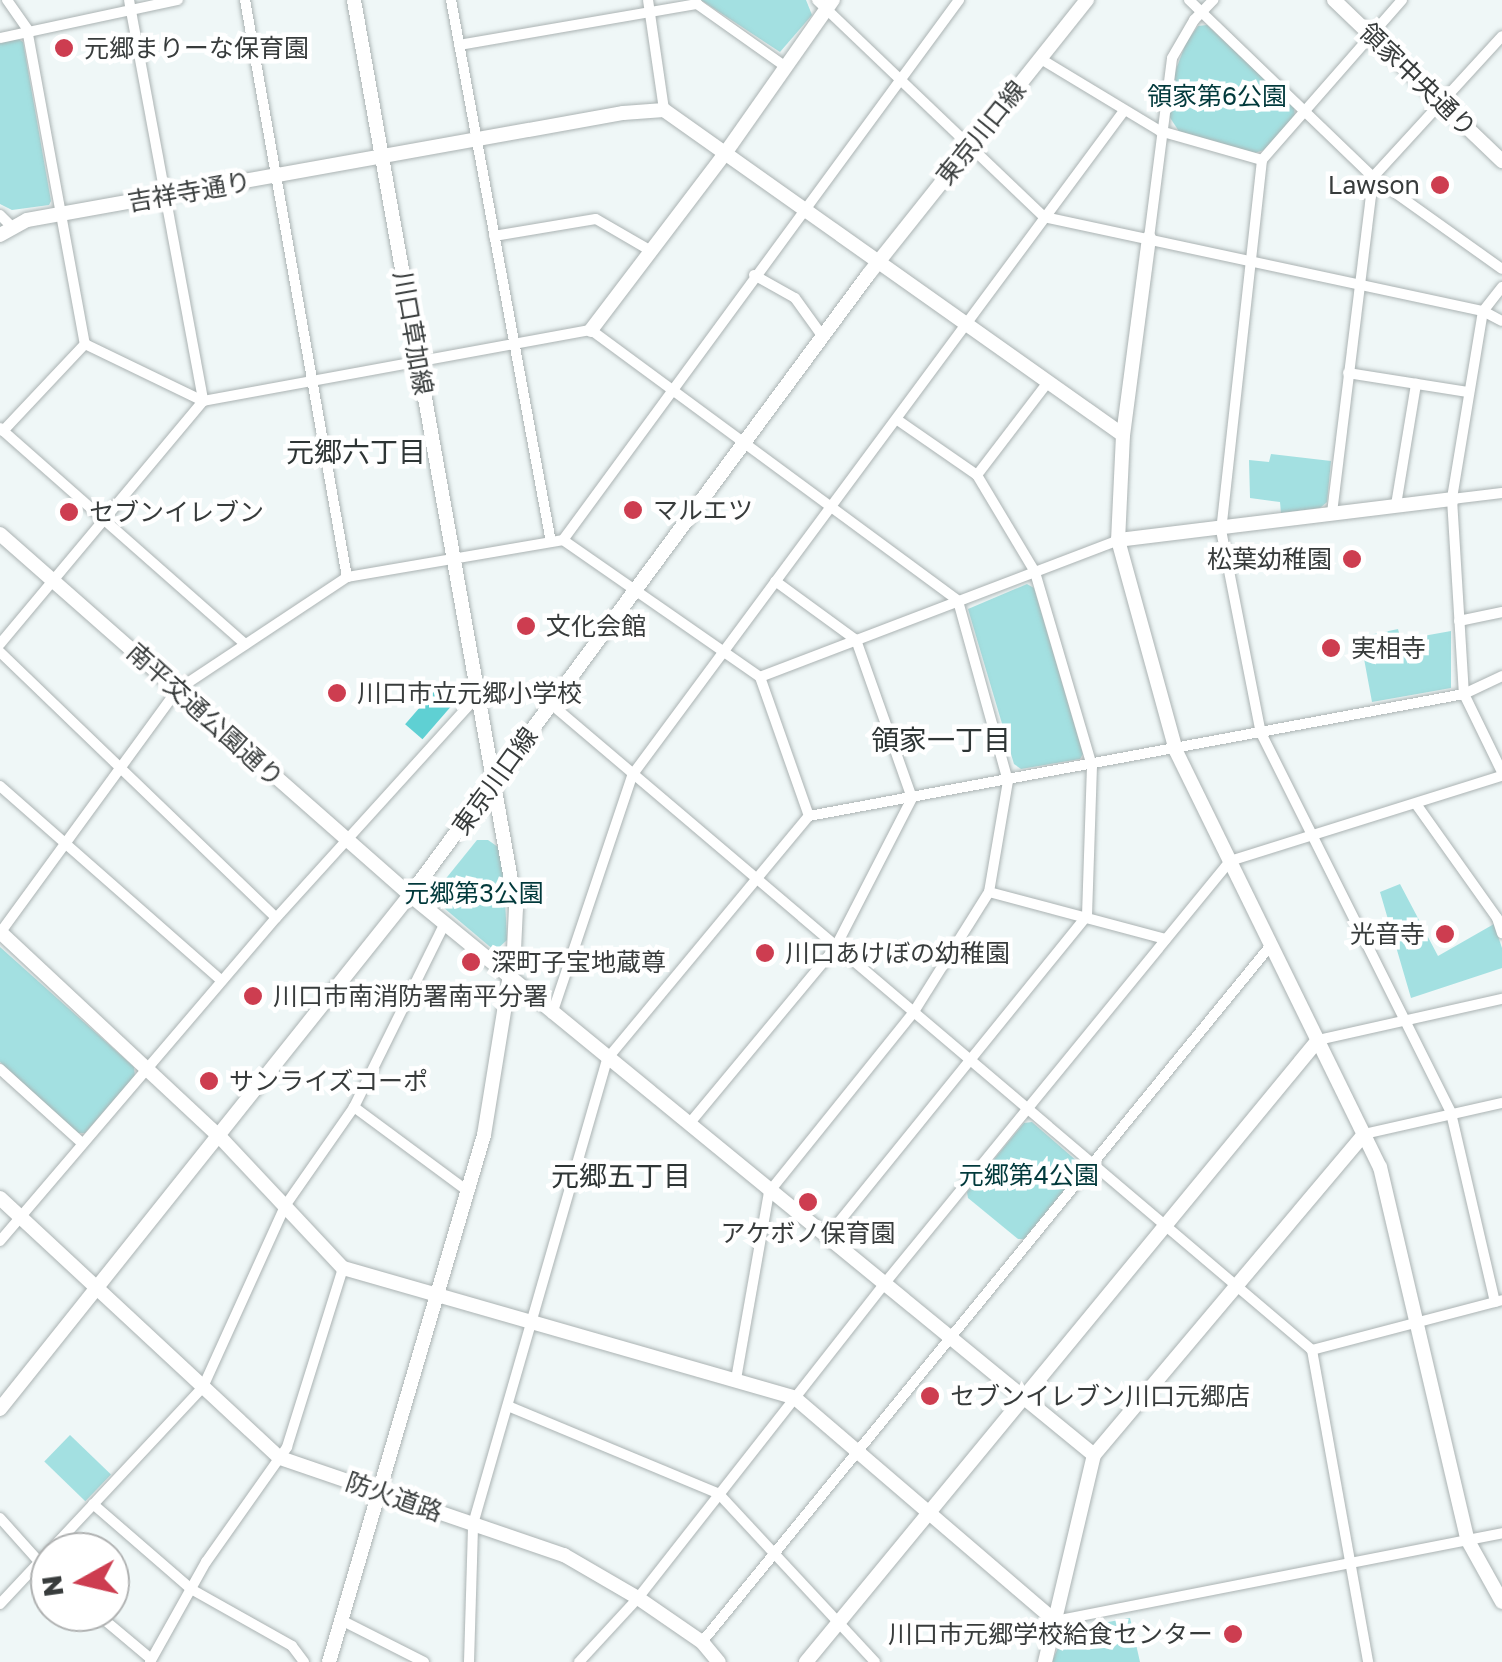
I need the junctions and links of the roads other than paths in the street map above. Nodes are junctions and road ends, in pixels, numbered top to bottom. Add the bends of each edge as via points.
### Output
1 (7, 0) edge
2 (178, 0) edge
3 (245, 0) edge
4 (354, 0) edge
5 (451, 0) edge
6 (959, 0) edge
7 (1087, 0) edge
8 (1189, 0) edge
9 (1214, 0) edge
10 (1334, 0) edge
11 (1402, 0) edge
12 (826, 3) edge
13 (130, 4) edge
14 (649, 6) edge
15 (1202, 12) junction
16 (27, 29) junction
17 (1372, 36) junction
18 (1502, 36) edge
19 (0, 38) edge
20 (459, 45) junction
21 (1041, 59) junction
22 (786, 67) junction
23 (900, 80) junction
24 (1440, 102) junction
25 (664, 110) junction
26 (1122, 112) junction
27 (1306, 112) junction
28 (1160, 130) junction
29 (477, 140) junction
30 (970, 146) junction
31 (726, 152) junction
32 (382, 157) junction
33 (1262, 160) junction
34 (1502, 161) edge
35 (277, 176) junction
36 (1373, 177) junction
37 (166, 196) junction
38 (804, 207) junction
39 (61, 214) junction
40 (1044, 217) junction
41 (4, 225) edge
42 (494, 236) junction
43 (1149, 238) junction
44 (651, 252) junction
45 (878, 262) junction
46 (1250, 263) junction
47 (1502, 269) edge
48 (754, 276) junction
49 (1359, 285) junction
50 (1502, 288) edge
51 (1484, 311) junction
52 (1502, 321) edge
53 (964, 323) junction
54 (591, 330) junction
55 (823, 337) junction
56 (85, 344) junction
57 (514, 345) junction
58 (418, 362) junction
59 (1348, 373) junction
60 (314, 381) junction
61 (1048, 382) junction
62 (1416, 384) junction
63 (670, 391) junction
64 (1468, 392) junction
65 (203, 401) junction
66 (896, 418) junction
67 (2, 430) edge
68 (1123, 434) junction
69 (744, 445) junction
70 (976, 476) junction
71 (1502, 493) edge
72 (1452, 498) junction
73 (1396, 505) junction
74 (828, 509) junction
75 (1332, 513) junction
76 (104, 520) junction
77 (1221, 530) junction
78 (0, 534) edge
79 (1118, 540) junction
80 (557, 541) junction
81 (454, 558) junction
82 (1035, 572) junction
83 (347, 577) junction
84 (774, 581) junction
85 (54, 582) junction
86 (637, 590) junction
87 (958, 602) junction
88 (1502, 612) edge
89 (1459, 621) junction
90 (856, 640) junction
91 (245, 644) junction
92 (0, 648) edge
93 (723, 650) junction
94 (1502, 676) edge
95 (760, 677) junction
96 (178, 690) junction
97 (1464, 694) junction
98 (478, 695) junction
99 (551, 704) junction
100 (1261, 734) junction
101 (1176, 751) junction
102 (1092, 766) junction
103 (120, 768) junction
104 (633, 774) junction
105 (1502, 774) edge
106 (1008, 781) junction
107 (494, 783) junction
108 (0, 786) edge
109 (912, 798) junction
110 (1416, 804) junction
111 (809, 816) junction
112 (1313, 836) junction
113 (346, 840) junction
114 (64, 841) junction
115 (1230, 862) junction
116 (758, 878) junction
117 (989, 892) junction
118 (410, 895) junction
119 (1087, 916) junction
120 (1500, 917) edge
121 (276, 918) junction
122 (444, 922) junction
123 (0, 932) edge
124 (1502, 933) edge
125 (1166, 939) junction
126 (1271, 945) junction
127 (835, 948) junction
128 (510, 978) junction
129 (222, 982) junction
130 (1502, 999) edge
131 (914, 1013) junction
132 (552, 1014) junction
133 (1404, 1021) junction
134 (1318, 1040) junction
135 (607, 1059) junction
136 (969, 1060) junction
137 (0, 1068) edge
138 (146, 1070) junction
139 (1502, 1103) edge
140 (354, 1107) junction
141 (1026, 1110) junction
142 (1451, 1113) junction
143 (689, 1124) junction
144 (1364, 1134) junction
145 (218, 1135) junction
146 (82, 1143) junction
147 (1091, 1165) junction
148 (469, 1192) junction
149 (769, 1192) junction
150 (0, 1198) edge
151 (285, 1206) junction
152 (20, 1216) junction
153 (1164, 1226) junction
154 (826, 1238) junction
155 (0, 1241) edge
156 (343, 1268) junction
157 (885, 1283) junction
158 (1236, 1287) junction
159 (98, 1288) junction
160 (440, 1294) junction
161 (1498, 1301) edge
162 (531, 1320) junction
163 (1418, 1324) junction
164 (951, 1338) junction
165 (1312, 1350) junction
166 (736, 1378) junction
167 (203, 1387) junction
168 (795, 1398) junction
169 (1022, 1399) junction
170 (508, 1406) junction
171 (0, 1410) edge
172 (856, 1452) junction
173 (1094, 1455) junction
174 (280, 1458) junction
175 (381, 1493) junction
176 (719, 1494) junction
177 (93, 1504) junction
178 (928, 1513) junction
179 (0, 1518) edge
180 (472, 1524) junction
181 (67, 1532) edge
182 (1502, 1533) edge
183 (1467, 1539) junction
184 (30, 1554) edge
185 (774, 1554) junction
186 (1349, 1562) junction
187 (30, 1572) edge
188 (191, 1589) junction
189 (638, 1598) junction
190 (1502, 1602) edge
191 (0, 1604) edge
192 (342, 1620) junction
193 (1055, 1621) junction
194 (838, 1622) junction
195 (117, 1632) edge
196 (702, 1642) junction
197 (150, 1661) edge
198 (304, 1662) edge
199 (329, 1662) edge
200 (424, 1662) edge
201 (470, 1662) edge
202 (579, 1662) edge
203 (719, 1662) edge
204 (806, 1662) edge
205 (875, 1662) edge
206 (1045, 1662) edge
207 (1368, 1662) edge

1 - 16 street
2 - 13 street
3 - 35 street
4 - 32 street, 川口草加線
5 - 20 street
6 - 23 street
7 - 21 street, 東京川口線
8 - 15 street
9 - 15 street
10 - 17 street, 領家中央通り
11 - 17 street
12 - 22 street
12 - 23 street
13 - 16 street
13 - 37 street
14 - 20 street
14 - 22 street via 697,4
14 - 25 street
15 - 27 street
15 - 28 street via 1172,58
16 - 19 street
16 - 39 street
17 - 24 street, 領家中央通り
17 - 27 street
18 - 24 street
20 - 29 street
21 - 26 street
21 - 30 street, 東京川口線
22 - 31 street
23 - 30 street
23 - 38 street
24 - 34 street, 領家中央通り
24 - 36 street
25 - 29 street, 吉祥寺通り
25 - 31 street
26 - 28 street
26 - 40 street
27 - 33 street
27 - 36 street
28 - 33 street
28 - 43 street
29 - 32 street, 吉祥寺通り
29 - 42 street
30 - 40 street
30 - 45 street, 東京川口線
31 - 38 street
31 - 44 street
32 - 35 street, 吉祥寺通り
32 - 58 street, 川口草加線
33 - 46 street
35 - 37 street, 吉祥寺通り
35 - 60 street
36 - 47 street
36 - 49 street
37 - 39 street, 吉祥寺通り
37 - 65 street
38 - 45 street
38 - 48 street
39 - 41 street, 吉祥寺通り
39 - 56 street
40 - 43 street
40 - 53 street
42 - 44 street via 596,220
42 - 57 street
43 - 46 street
43 - 68 street
44 - 54 street
45 - 53 street
45 - 55 street, 東京川口線
46 - 49 street
46 - 77 street
48 - 55 street via 795,298
48 - 63 street
49 - 51 street
49 - 59 street
50 - 51 street
51 - 52 street
51 - 64 street
53 - 61 street
53 - 66 street
54 - 57 street
54 - 63 street
55 - 69 street, 東京川口線
56 - 65 street
56 - 67 street
57 - 58 street
57 - 80 street
58 - 60 street
58 - 81 street, 川口草加線
59 - 62 street
59 - 75 street
60 - 65 street
60 - 83 street
61 - 68 street
61 - 70 street
62 - 64 street
62 - 73 street
63 - 69 street
63 - 80 street
64 - 72 street
65 - 76 street
66 - 70 street
66 - 74 street
67 - 76 street
68 - 79 street
69 - 74 street
69 - 86 street, 東京川口線
70 - 82 street
71 - 72 street
72 - 73 street
72 - 89 street
73 - 75 street
74 - 84 street
74 - 87 street
75 - 77 street
76 - 85 street
76 - 91 street
77 - 79 street
77 - 100 street
78 - 85 street, 南平交通公園通り
79 - 82 street
79 - 101 street
80 - 81 street
80 - 86 street
81 - 83 street
81 - 98 street, 川口草加線
82 - 87 street
82 - 102 street
83 - 91 street
84 - 90 street
84 - 93 street
85 - 92 street
85 - 96 street, 南平交通公園通り
86 - 93 street
86 - 99 street, 東京川口線
87 - 90 street
87 - 106 street
88 - 89 street
89 - 97 street
90 - 95 street
90 - 109 street
91 - 96 street
92 - 103 street
93 - 95 street
93 - 104 street
94 - 97 street
95 - 111 street
96 - 103 street
96 - 113 street, 南平交通公園通り
97 - 100 street
97 - 105 street
98 - 107 street, 川口草加線
98 - 113 street
99 - 104 street
99 - 107 street, 東京川口線
100 - 101 street
100 - 112 street
101 - 102 street
101 - 115 street
102 - 106 street
102 - 119 street
103 - 114 street
103 - 121 street
104 - 116 street
104 - 132 street
105 - 110 street
106 - 109 street
106 - 117 street
107 - 118 street, 東京川口線
107 - 128 street, 川口草加線 via 514,883
108 - 114 street
109 - 111 street
109 - 127 street
110 - 112 street
110 - 120 street
111 - 116 street
112 - 115 street
112 - 133 street
113 - 118 street, 南平交通公園通り
113 - 121 street
114 - 123 street
114 - 129 street
115 - 125 street
115 - 126 street
116 - 127 street
116 - 135 street
117 - 119 street
117 - 131 street
118 - 122 street, 南平交通公園通り
118 - 145 street, 東京川口線
119 - 125 street
119 - 136 street
120 - 124 street
121 - 129 street
122 - 128 street, 南平交通公園通り
122 - 140 street
123 - 138 street
125 - 141 street
126 - 134 street
126 - 147 street
127 - 131 street
127 - 143 street
128 - 132 street, 南平交通公園通り
128 - 148 street, 川口草加線
129 - 138 street
130 - 133 street
131 - 136 street
131 - 149 street
132 - 135 street, 南平交通公園通り
133 - 134 street
133 - 142 street
134 - 144 street
134 - 153 street
135 - 143 street, 南平交通公園通り
135 - 162 street
136 - 141 street
136 - 154 street
137 - 146 street
138 - 145 street
138 - 146 street
139 - 142 street
140 - 148 street
140 - 151 street
141 - 147 street
141 - 157 street
142 - 144 street
142 - 161 street
143 - 149 street, 南平交通公園通り
144 - 158 street
144 - 163 street via 1380,1167
145 - 151 street
145 - 159 street, 東京川口線
146 - 152 street
147 - 153 street
147 - 164 street
148 - 160 street, 川口草加線
149 - 154 street, 南平交通公園通り
149 - 166 street
150 - 152 street, 防火道路
151 - 156 street
151 - 167 street
152 - 155 street
152 - 159 street, 防火道路
153 - 158 street
153 - 169 street
154 - 157 street, 南平交通公園通り
156 - 160 street
156 - 174 street
157 - 164 street, 南平交通公園通り
157 - 168 street
158 - 165 street
158 - 173 street
159 - 167 street, 防火道路
159 - 171 street, 東京川口線
160 - 162 street
160 - 175 street, 川口草加線
161 - 163 street
162 - 166 street
162 - 170 street
163 - 165 street
163 - 183 street
164 - 169 street, 南平交通公園通り
164 - 172 street
165 - 186 street
166 - 168 street
167 - 174 street, 防火道路
167 - 177 street
168 - 172 street
168 - 176 street
169 - 173 street, 南平交通公園通り
169 - 178 street
170 - 176 street
170 - 180 street
172 - 178 street
172 - 185 street
173 - 193 street
174 - 175 street, 防火道路
174 - 188 street
175 - 180 street, 防火道路
175 - 192 street, 川口草加線
176 - 185 street
176 - 189 street
177 - 181 street
177 - 188 street
178 - 193 street
178 - 194 street
179 - 184 street
180 - 189 street, 防火道路 via 564,1555
180 - 201 street
182 - 183 street
183 - 186 street
183 - 190 street
185 - 194 street
185 - 196 street
186 - 193 street
186 - 207 street
187 - 191 street
188 - 197 street
188 - 198 street via 292,1646
189 - 196 street, 防火道路
189 - 202 street
192 - 199 street, 川口草加線
192 - 200 street
193 - 206 street
194 - 204 street
194 - 205 street
195 - 197 street
196 - 203 street, 防火道路

